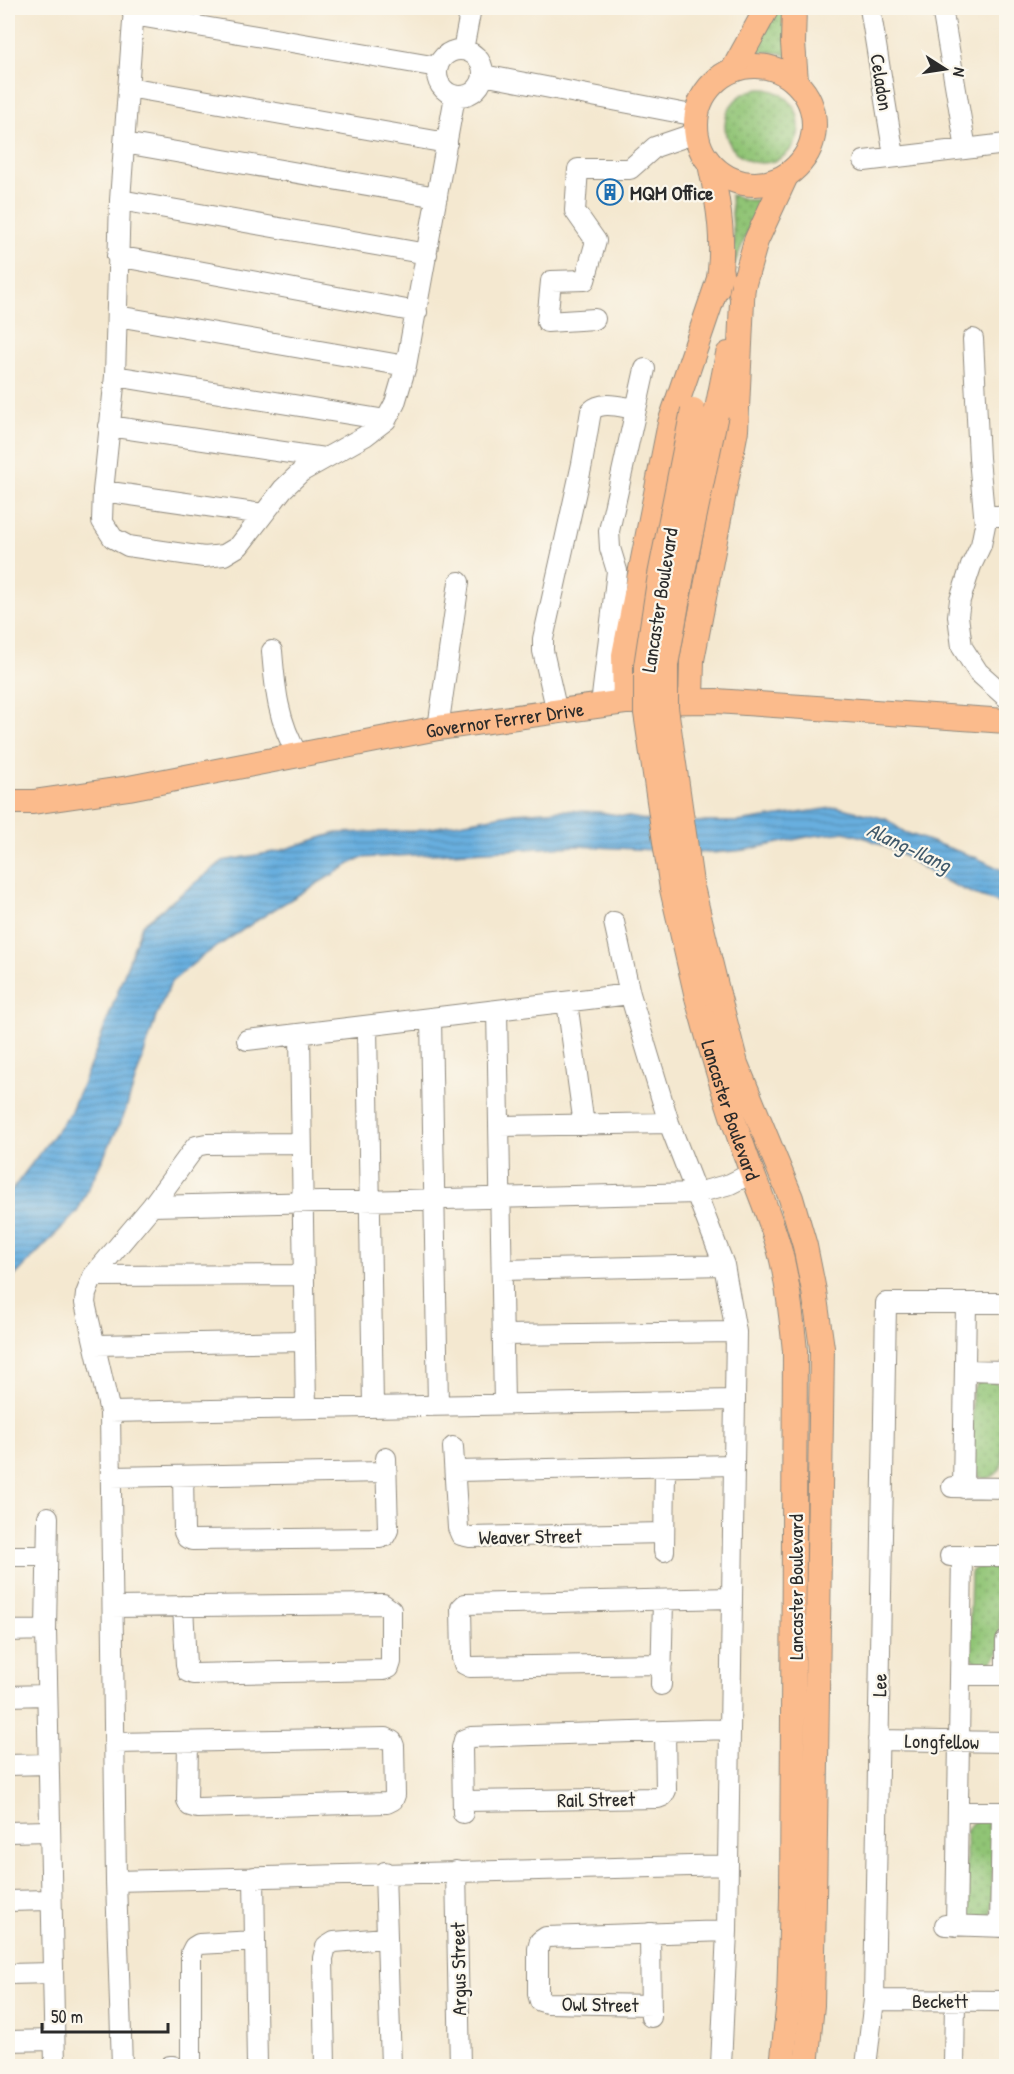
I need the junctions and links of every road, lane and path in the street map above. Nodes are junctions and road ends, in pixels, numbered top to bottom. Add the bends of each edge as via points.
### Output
1 (471, 8) edge
2 (767, 8) edge
3 (794, 8) edge
4 (870, 8) edge
5 (942, 8) edge
6 (134, 11) edge
7 (464, 50) junction
8 (438, 67) junction
9 (733, 70) junction
10 (483, 75) junction
11 (796, 81) junction
12 (128, 87) junction
13 (455, 96) junction
14 (697, 125) junction
15 (124, 142) junction
16 (447, 142) junction
17 (1006, 144) edge
18 (966, 149) junction
19 (894, 156) junction
20 (864, 161) dead end
21 (710, 164) junction
22 (786, 176) junction
23 (437, 197) junction
24 (120, 200) junction
25 (427, 254) junction
26 (117, 256) junction
27 (721, 273) junction
28 (743, 280) junction
29 (417, 312) junction
30 (117, 316) junction
31 (595, 319) dead end
32 (973, 339) dead end
33 (406, 366) junction
34 (645, 369) dead end
35 (115, 376) junction
36 (636, 409) junction
37 (704, 412) junction
38 (386, 420) junction
39 (109, 426) junction
40 (324, 459) junction
41 (103, 491) junction
42 (263, 514) junction
43 (985, 516) junction
44 (1006, 516) edge
45 (459, 582) dead end
46 (272, 651) dead end
47 (1006, 697) edge
48 (690, 700) junction
49 (625, 702) junction
50 (601, 705) junction
51 (557, 712) junction
52 (1006, 721) edge
53 (438, 728) junction
54 (298, 755) junction
55 (8, 802) edge
56 (615, 922) dead end
57 (630, 994) junction
58 (707, 996) junction
59 (567, 1002) junction
60 (497, 1010) junction
61 (431, 1018) junction
62 (367, 1026) junction
63 (300, 1034) junction
64 (246, 1040) dead end
65 (669, 1123) junction
66 (584, 1125) junction
67 (499, 1126) junction
68 (302, 1143) junction
69 (752, 1173) junction
70 (697, 1193) junction
71 (501, 1198) junction
72 (434, 1199) junction
73 (370, 1200) junction
74 (303, 1202) junction
75 (152, 1206) junction
76 (724, 1265) junction
77 (502, 1270) junction
78 (304, 1275) junction
79 (93, 1276) junction
80 (966, 1303) junction
81 (1006, 1303) edge
82 (736, 1332) junction
83 (503, 1335) junction
84 (305, 1341) junction
85 (96, 1345) junction
86 (965, 1370) junction
87 (1006, 1371) edge
88 (735, 1400) junction
89 (504, 1404) junction
90 (438, 1405) junction
91 (373, 1407) junction
92 (306, 1408) junction
93 (110, 1412) junction
94 (453, 1447) dead end
95 (734, 1465) junction
96 (665, 1467) junction
97 (456, 1471) junction
98 (183, 1476) junction
99 (111, 1477) junction
100 (1006, 1488) edge
101 (48, 1517) dead end
102 (8, 1556) edge
103 (46, 1556) junction
104 (1006, 1556) edge
105 (732, 1599) junction
106 (663, 1600) junction
107 (183, 1606) junction
108 (113, 1607) junction
109 (8, 1630) edge
110 (46, 1630) junction
111 (1006, 1641) edge
112 (662, 1664) junction
113 (960, 1675) junction
114 (1006, 1675) edge
115 (661, 1685) dead end
116 (47, 1695) junction
117 (8, 1696) edge
118 (730, 1729) junction
119 (665, 1731) junction
120 (878, 1740) junction
121 (959, 1741) junction
122 (188, 1742) junction
123 (1006, 1742) edge
124 (115, 1743) junction
125 (48, 1764) junction
126 (8, 1765) edge
127 (958, 1812) junction
128 (1004, 1812) edge
129 (49, 1831) junction
130 (8, 1832) edge
131 (728, 1865) junction
132 (456, 1871) junction
133 (385, 1872) junction
134 (254, 1877) junction
135 (116, 1881) junction
136 (8, 1900) edge
137 (50, 1900) junction
138 (1003, 1927) edge
139 (727, 1931) junction
140 (650, 1933) junction
141 (386, 1938) junction
142 (255, 1941) junction
143 (52, 1972) junction
144 (8, 1974) edge
145 (874, 2000) junction
146 (955, 2000) junction
147 (1006, 2001) edge
148 (54, 2040) junction
149 (8, 2041) edge
150 (55, 2067) edge
151 (122, 2067) edge
152 (191, 2067) edge
153 (257, 2067) edge
154 (325, 2067) edge
155 (391, 2067) edge
156 (460, 2067) edge
157 (721, 2067) edge
158 (782, 2067) edge
159 (806, 2067) edge
160 (866, 2067) edge
161 (954, 2067) edge

1 - 7 street
2 - 9 main road
3 - 11 main road
4 - 19 street, Celadon
5 - 18 street
6 - 8 street
6 - 12 street
7 - 8 street via 450,52
7 - 10 street via 480,62
8 - 13 street via 439,82
9 - 11 main road via 766,66
9 - 14 main road via 714,82 701,100
10 - 13 street via 474,92
10 - 14 street
11 - 22 main road via 809,100 814,133 807,154
12 - 15 street
12 - 16 street
13 - 16 street
14 - 21 main road via 699,144
14 - 31 street via 655,147 630,169 578,169 575,211 596,242 585,280 551,281 547,322
15 - 23 street
15 - 24 street
16 - 23 street
17 - 18 street
18 - 19 street
19 - 20 street
21 - 22 main road via 727,178 747,184 767,184
21 - 27 main road, Lancaster Boulevard via 722,240
22 - 28 main road, Lancaster Boulevard
23 - 25 street
24 - 25 street
24 - 26 street
25 - 29 street
26 - 29 street
26 - 30 street
27 - 37 main road, Lancaster Boulevard
27 - 49 main road via 670,423 624,656
28 - 37 main road, Lancaster Boulevard
28 - 48 main road via 736,430 692,660
29 - 33 street
30 - 33 street
30 - 35 street
32 - 43 street
33 - 38 street
34 - 36 street
35 - 38 street
35 - 39 street
36 - 50 street via 609,531 617,572
36 - 51 street via 604,405 591,411 543,639
37 - 58 main road, Lancaster Boulevard, bridge via 660,575 646,666 646,713 672,889
38 - 40 street
39 - 40 street
39 - 41 street
40 - 42 street via 301,472
41 - 42 street
41 - 42 street via 102,521 113,538 128,546 204,557 224,555 238,546
43 - 44 street
43 - 47 street via 981,545 971,566 958,616 962,647 978,672
45 - 53 street
46 - 54 street via 280,718
48 - 49 main road, Governor Ferrer Drive
48 - 52 main road, Governor Ferrer Drive
49 - 50 main road, Governor Ferrer Drive
50 - 51 main road, Governor Ferrer Drive
51 - 53 main road, Governor Ferrer Drive
53 - 54 main road, Governor Ferrer Drive
54 - 55 main road, Governor Ferrer Drive via 129,789
56 - 57 street
57 - 59 street
57 - 65 street
58 - 69 main road, Lancaster Boulevard via 710,1050
58 - 159 main road, Lancaster Boulevard via 792,1197 806,1246 822,1348 812,2005
59 - 60 street
59 - 66 street
60 - 61 street
60 - 67 street
61 - 62 street
61 - 72 street
62 - 63 street
62 - 73 street
63 - 64 street
63 - 68 street
65 - 66 street
65 - 70 street
66 - 67 street
67 - 71 street
68 - 74 street
68 - 75 street via 196,1146
69 - 70 street
69 - 158 main road, Lancaster Boulevard via 782,1258 795,1351 792,1897 789,2001
70 - 71 street
70 - 76 street
71 - 72 street
71 - 77 street
72 - 73 street
72 - 90 street
73 - 74 street
73 - 91 street
74 - 75 street
74 - 78 street
75 - 79 street
76 - 77 street
76 - 82 street
77 - 83 street
78 - 79 street
78 - 84 street
79 - 85 street via 85,1303
80 - 81 street
80 - 86 street
80 - 120 street, Lee via 886,1303
82 - 83 street
82 - 88 street
83 - 89 street
84 - 85 street
84 - 92 street
85 - 93 street
86 - 87 street
86 - 100 street via 957,1487
88 - 89 street
88 - 95 street
89 - 90 street
90 - 91 street
91 - 92 street
92 - 93 street
93 - 99 street
94 - 97 street, Weaver Street
95 - 96 street
95 - 105 street
96 - 97 street
96 - 97 street, Weaver Street via 664,1542 461,1535
98 - 98 street via 386,1465 388,1530 380,1538 192,1540 184,1532
98 - 99 street
99 - 108 street
101 - 103 street
102 - 103 street
103 - 110 street
104 - 113 street via 956,1556
105 - 106 street
105 - 118 street
106 - 112 street
106 - 112 street via 465,1604 460,1616 462,1658 470,1667
107 - 107 street via 383,1604 391,1610 391,1662 383,1670 193,1674 186,1665
107 - 108 street
108 - 124 street
109 - 110 street
110 - 116 street
111 - 114 street
112 - 115 street
113 - 114 street
113 - 121 street
116 - 117 street
116 - 125 street
118 - 119 street, Rail Street
118 - 131 street
119 - 119 street, Rail Street via 471,1737 464,1740 462,1748 463,1807 658,1798 666,1790
120 - 121 street, Longfellow
120 - 145 street, Lee
121 - 123 street, Longfellow
121 - 127 street
122 - 122 street via 386,1738 394,1746 395,1795 387,1803 197,1808 187,1800
122 - 124 street
124 - 135 street
125 - 126 street
125 - 129 street
127 - 128 street
127 - 138 street via 951,1926
128 - 138 street
129 - 130 street
129 - 137 street
131 - 132 street
131 - 139 street
132 - 133 street
132 - 156 street, Argus Street
133 - 134 street
133 - 141 street
134 - 135 street
134 - 142 street
135 - 151 street
136 - 137 street
137 - 143 street
139 - 140 street, Owl Street
139 - 157 street
140 - 140 street, Owl Street via 546,1937 538,1949 540,2001 651,2011
141 - 154 street via 334,1942 326,1947
141 - 155 street
142 - 152 street via 194,1947
142 - 153 street
143 - 144 street
143 - 148 street
145 - 146 street, Beckett
145 - 160 street, Lee
146 - 147 street, Beckett
146 - 161 street
148 - 149 street
148 - 150 street

